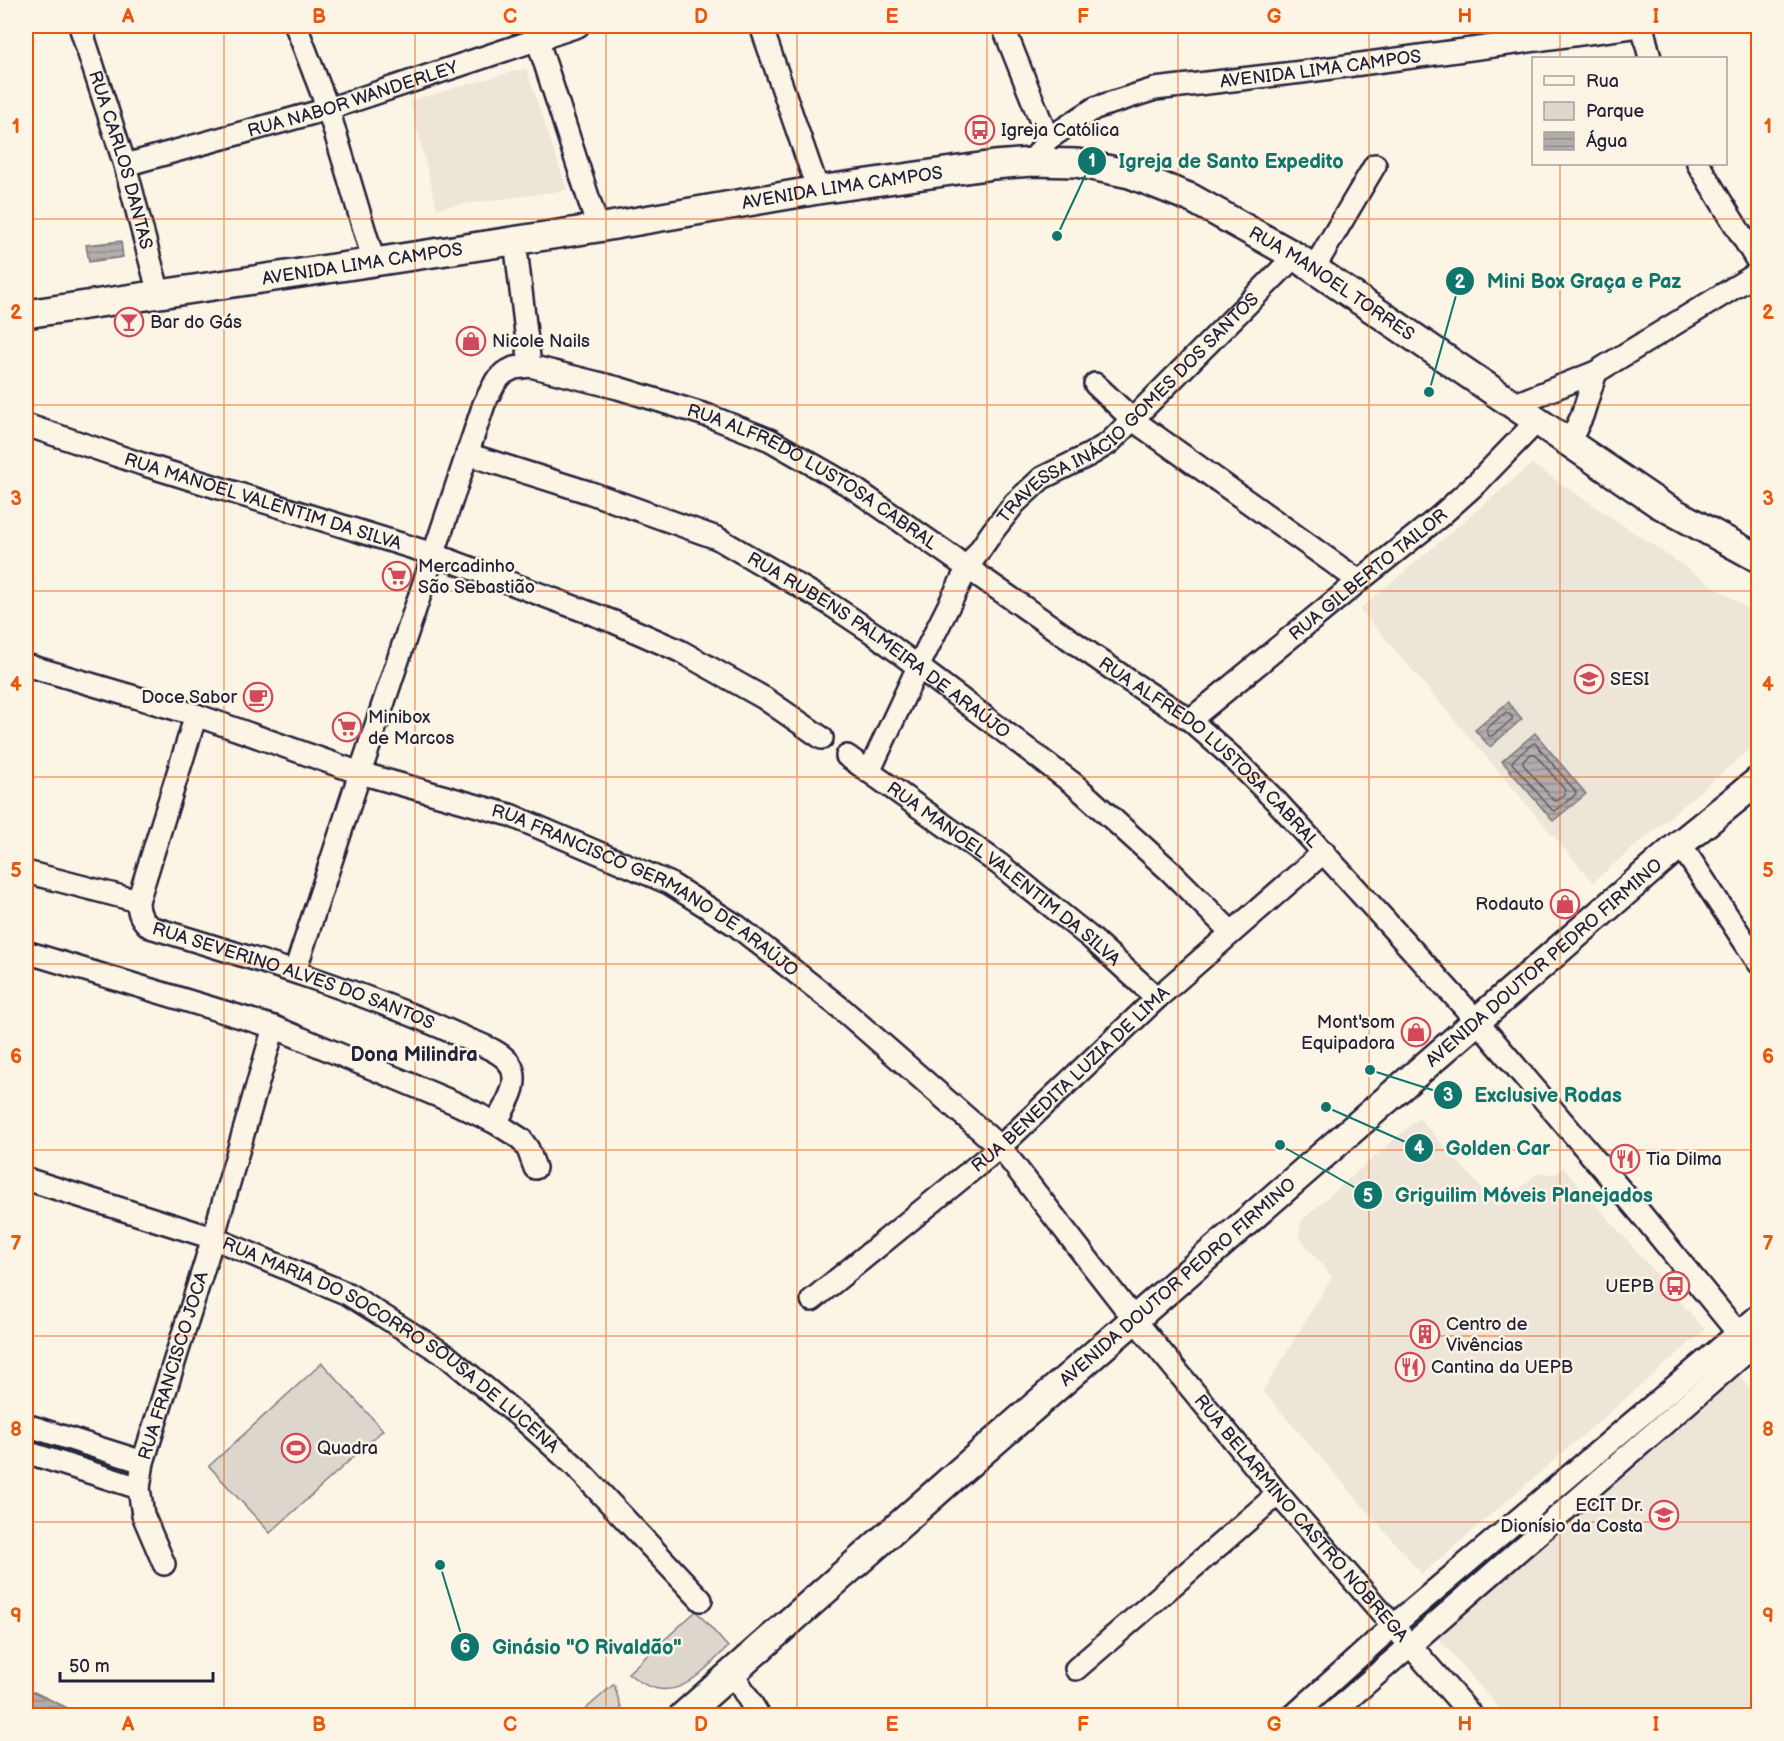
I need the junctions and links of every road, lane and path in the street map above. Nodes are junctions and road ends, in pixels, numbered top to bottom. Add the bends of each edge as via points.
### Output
1 (80, 26) edge
2 (296, 26) edge
3 (578, 26) edge
4 (761, 26) edge
5 (1003, 26) edge
6 (1641, 26) edge
7 (536, 32) edge
8 (1650, 57) edge
9 (328, 109) junction
10 (1048, 140) junction
11 (1032, 162) junction
12 (125, 165) junction
13 (1375, 165) dead end
14 (1699, 165) edge
15 (818, 190) junction
16 (598, 228) junction
17 (514, 240) junction
18 (374, 262) junction
19 (1304, 262) junction
20 (1758, 262) edge
21 (1758, 273) edge
22 (159, 294) junction
23 (26, 314) edge
24 (530, 366) junction
25 (1596, 372) junction
26 (1095, 384) dead end
27 (1513, 405) junction
28 (1133, 420) junction
29 (1537, 421) junction
30 (26, 425) edge
31 (1569, 443) junction
32 (467, 454) junction
33 (433, 554) junction
34 (1758, 558) edge
35 (968, 567) junction
36 (1359, 581) junction
37 (26, 665) edge
38 (918, 667) junction
39 (196, 715) junction
40 (1190, 720) junction
41 (822, 738) dead end
42 (846, 756) dead end
43 (869, 772) junction
44 (360, 773) junction
45 (1758, 781) edge
46 (1680, 844) junction
47 (1323, 852) junction
48 (26, 872) edge
49 (138, 901) junction
50 (1231, 932) junction
51 (26, 952) edge
52 (1758, 962) edge
53 (295, 971) junction
54 (1157, 998) junction
55 (1477, 1021) junction
56 (274, 1027) junction
57 (496, 1123) junction
58 (1000, 1147) junction
59 (535, 1168) dead end
60 (26, 1179) edge
61 (213, 1238) junction
62 (812, 1300) dead end
63 (1758, 1316) edge
64 (1134, 1319) junction
65 (1752, 1344) edge
66 (26, 1425) edge
67 (26, 1452) edge
68 (143, 1462) junction
69 (139, 1488) junction
70 (1278, 1494) junction
71 (164, 1564) dead end
72 (701, 1600) dead end
73 (1395, 1625) junction
74 (1411, 1645) junction
75 (1076, 1669) dead end
76 (732, 1672) junction
77 (683, 1716) edge
78 (759, 1716) edge
79 (1293, 1716) edge
80 (1329, 1716) edge
81 (1472, 1716) edge

1 - 12 street, RUA CARLOS DANTAS
2 - 9 street
3 - 7 street, RUA NABOR WANDERLEY
4 - 15 street
5 - 10 street
6 - 8 street
6 - 10 street, AVENIDA LIMA CAMPOS via 1155,89 1095,108
7 - 9 street, RUA NABOR WANDERLEY
7 - 16 street
9 - 12 street, RUA NABOR WANDERLEY
9 - 18 street
10 - 11 street, AVENIDA LIMA CAMPOS
11 - 15 main road, AVENIDA LIMA CAMPOS
11 - 19 main road, RUA MANOEL TORRES via 1077,163 1130,174 1191,198
12 - 22 street, RUA CARLOS DANTAS
13 - 19 street, TRAVESSA INÁCIO GOMES DOS SANTOS
14 - 20 street
15 - 16 main road, AVENIDA LIMA CAMPOS
16 - 17 main road, AVENIDA LIMA CAMPOS
17 - 18 main road, AVENIDA LIMA CAMPOS
17 - 24 street
18 - 22 main road, AVENIDA LIMA CAMPOS
19 - 27 main road, RUA MANOEL TORRES
19 - 28 street, TRAVESSA INÁCIO GOMES DOS SANTOS
21 - 25 street
22 - 23 main road, AVENIDA LIMA CAMPOS
24 - 32 street, RUA ALFREDO LUSTOSA CABRAL via 514,368 496,381
24 - 35 street, RUA ALFREDO LUSTOSA CABRAL via 709,416 770,440 852,487
25 - 27 street
25 - 31 street
26 - 28 street
27 - 29 main road, RUA MANOEL TORRES
28 - 35 street, TRAVESSA INÁCIO GOMES DOS SANTOS via 1109,443 1042,478 1015,503
28 - 36 street
29 - 31 main road, RUA MANOEL TORRES
29 - 36 street, RUA GILBERTO TAILOR via 1447,510
30 - 33 street, RUA MANOEL VALENTIM DA SILVA
31 - 34 main road, RUA MANOEL TORRES via 1659,504
32 - 33 street
32 - 38 street, RUA RUBENS PALMEIRA DE ARAÚJO via 717,538 825,601
33 - 41 street, RUA MANOEL VALENTIM DA SILVA via 680,651 764,698
33 - 44 street
35 - 38 street, TRAVESSA INÁCIO GOMES DOS SANTOS
35 - 40 street, RUA ALFREDO LUSTOSA CABRAL
36 - 40 street, RUA GILBERTO TAILOR
37 - 39 street, RUA FRANCISCO GERMANO DE ARAÚJO
38 - 43 street, TRAVESSA INÁCIO GOMES DOS SANTOS
38 - 50 street, RUA RUBENS PALMEIRA DE ARAÚJO via 1075,785
39 - 44 street, RUA FRANCISCO GERMANO DE ARAÚJO
39 - 49 street
40 - 47 street, RUA ALFREDO LUSTOSA CABRAL via 1234,759
42 - 43 street, RUA MANOEL VALENTIM DA SILVA
43 - 54 street, RUA MANOEL VALENTIM DA SILVA via 999,864
44 - 53 street
44 - 58 street, RUA FRANCISCO GERMANO DE ARAÚJO via 510,815 669,883 737,926 842,1009
45 - 46 main road, AVENIDA DOUTOR PEDRO FIRMINO
46 - 52 street
46 - 55 main road, AVENIDA DOUTOR PEDRO FIRMINO
47 - 50 street, RUA BENEDITA LUZIA DE LIMA
47 - 55 street, RUA ALFREDO LUSTOSA CABRAL
48 - 49 street, RUA SEVERINO ALVES DO SANTOS
49 - 53 street, RUA SEVERINO ALVES DO SANTOS via 142,919 150,927
50 - 54 street, RUA BENEDITA LUZIA DE LIMA
51 - 56 street
53 - 57 street, RUA SEVERINO ALVES DO SANTOS via 442,1027 502,1055 515,1077 514,1088
54 - 58 street, RUA BENEDITA LUZIA DE LIMA
55 - 64 main road, AVENIDA DOUTOR PEDRO FIRMINO
55 - 65 street, RUA ALFREDO LUSTOSA CABRAL
56 - 57 street
56 - 61 street, RUA FRANCISCO JOCA
57 - 59 street via 521,1139
58 - 62 street, RUA BENEDITA LUZIA DE LIMA
58 - 64 street, RUA FRANCISCO GERMANO DE ARAÚJO
60 - 61 street, RUA MARIA DO SOCORRO SOUSA DE LUCENA
61 - 68 street, RUA FRANCISCO JOCA
61 - 72 street, RUA MARIA DO SOCORRO SOUSA DE LUCENA via 348,1294 447,1356 575,1466
63 - 65 street
64 - 70 street, RUA BELARMINO CASTRO NÓBREGA
64 - 76 main road, AVENIDA DOUTOR PEDRO FIRMINO
65 - 73 street via 1699,1368
65 - 74 street
66 - 68 street
67 - 69 street
68 - 69 street, RUA FRANCISCO JOCA
69 - 71 street, RUA FRANCISCO JOCA via 142,1515
70 - 73 street, RUA BELARMINO CASTRO NÓBREGA
70 - 75 street
73 - 74 street, RUA BELARMINO CASTRO NÓBREGA
73 - 79 street
74 - 80 street
74 - 81 street, RUA BELARMINO CASTRO NÓBREGA
76 - 77 main road, AVENIDA DOUTOR PEDRO FIRMINO
76 - 78 street

